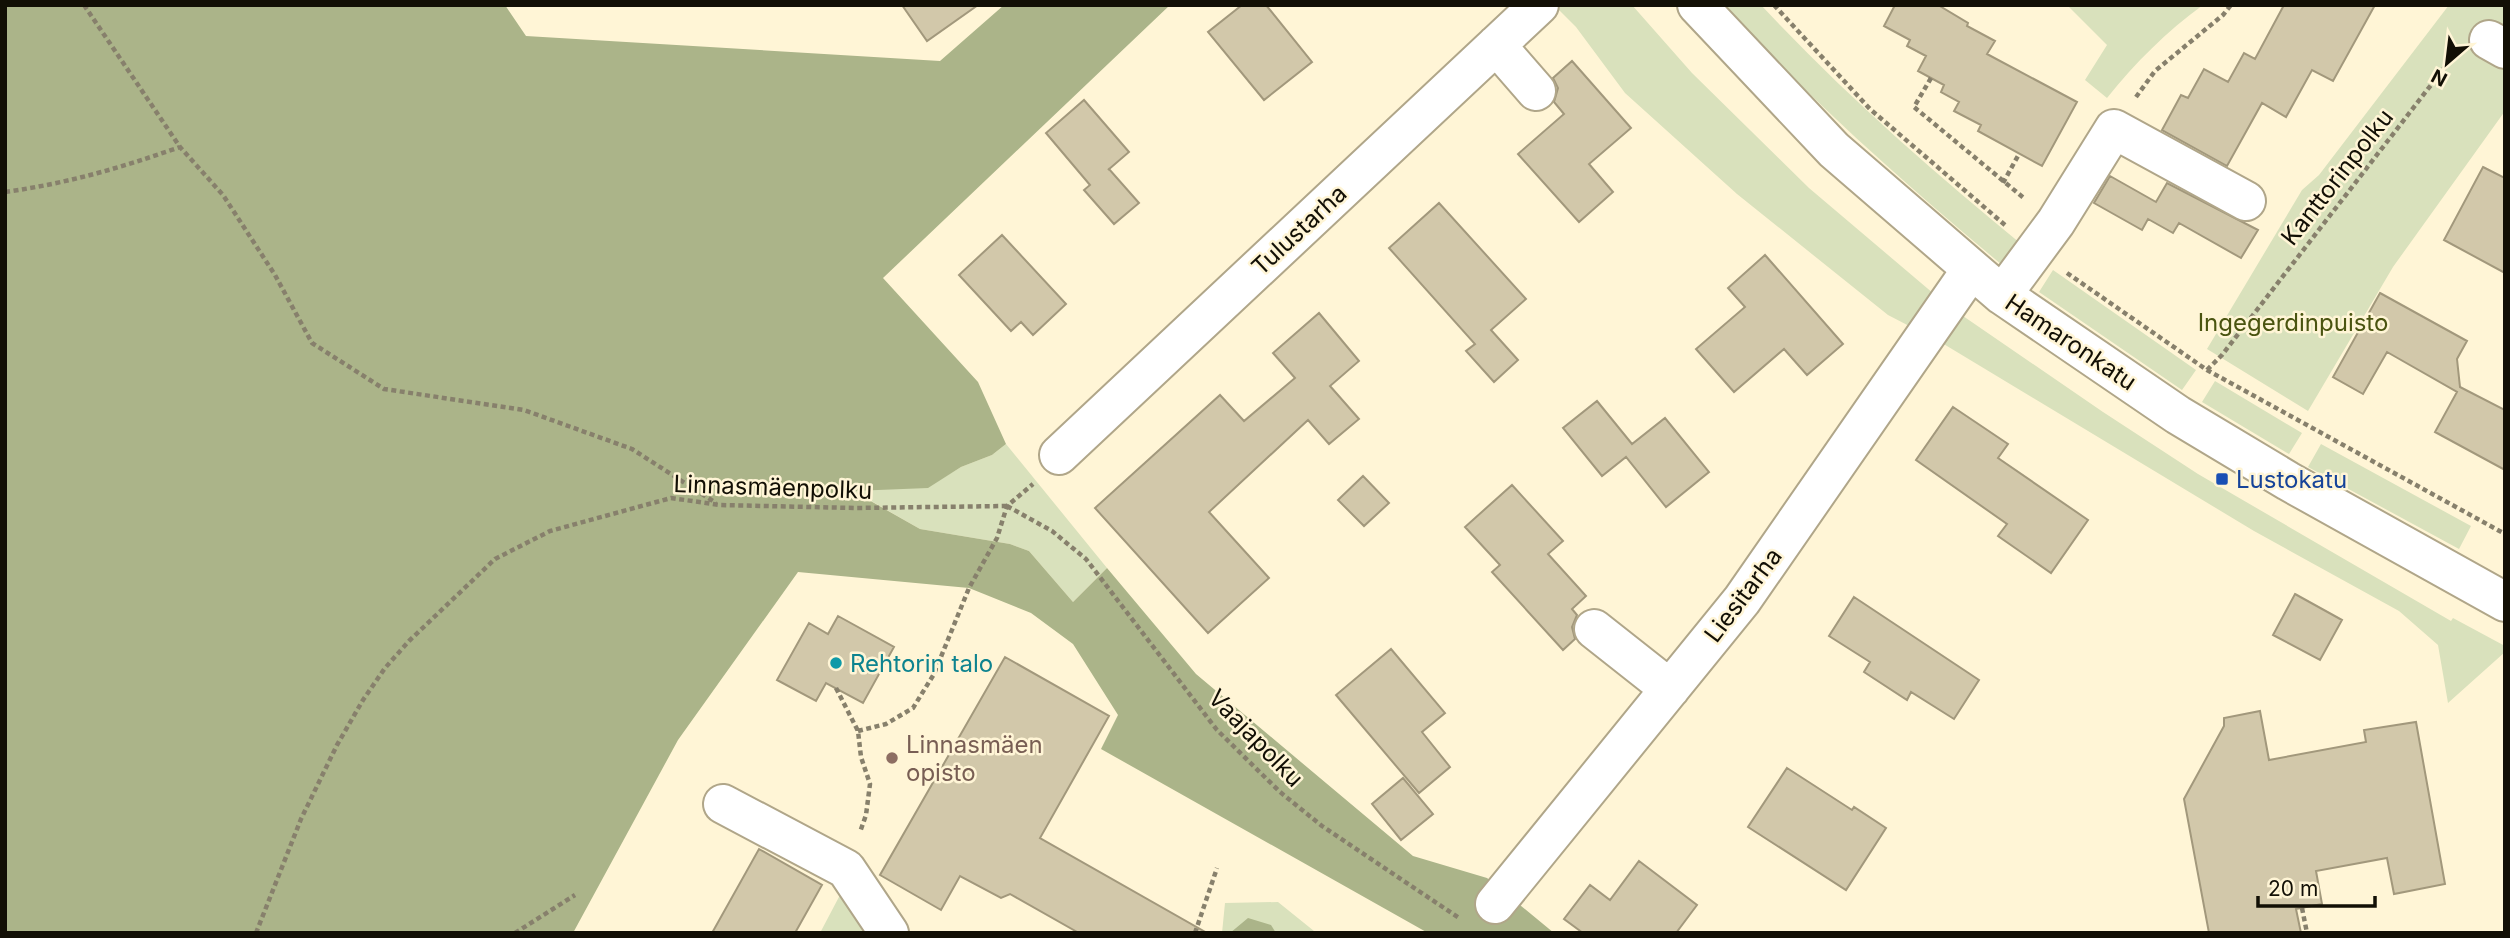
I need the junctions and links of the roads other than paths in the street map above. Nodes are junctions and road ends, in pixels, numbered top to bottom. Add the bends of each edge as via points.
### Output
1 (1539, 5) edge
2 (1697, 5) edge
3 (1496, 45) junction
4 (1536, 91) dead end
5 (2246, 201) dead end
6 (1972, 270) junction
7 (2002, 295) junction
8 (1059, 455) dead end
9 (2505, 602) edge
10 (1594, 629) dead end
11 (1670, 689) junction
12 (723, 803) dead end
13 (1481, 914) road end
14 (888, 933) edge

1 - 3 street, Tulustarha
2 - 6 street, Hamaronkatu via 1833,150
3 - 4 street
3 - 8 street, Tulustarha
5 - 7 street via 2114,129 2046,237
6 - 7 street, Hamaronkatu
6 - 11 street, Liesitarha via 1742,600
7 - 9 street, Hamaronkatu via 2178,415
10 - 11 street
11 - 13 street, Liesitarha via 1531,881
12 - 14 street via 846,869

